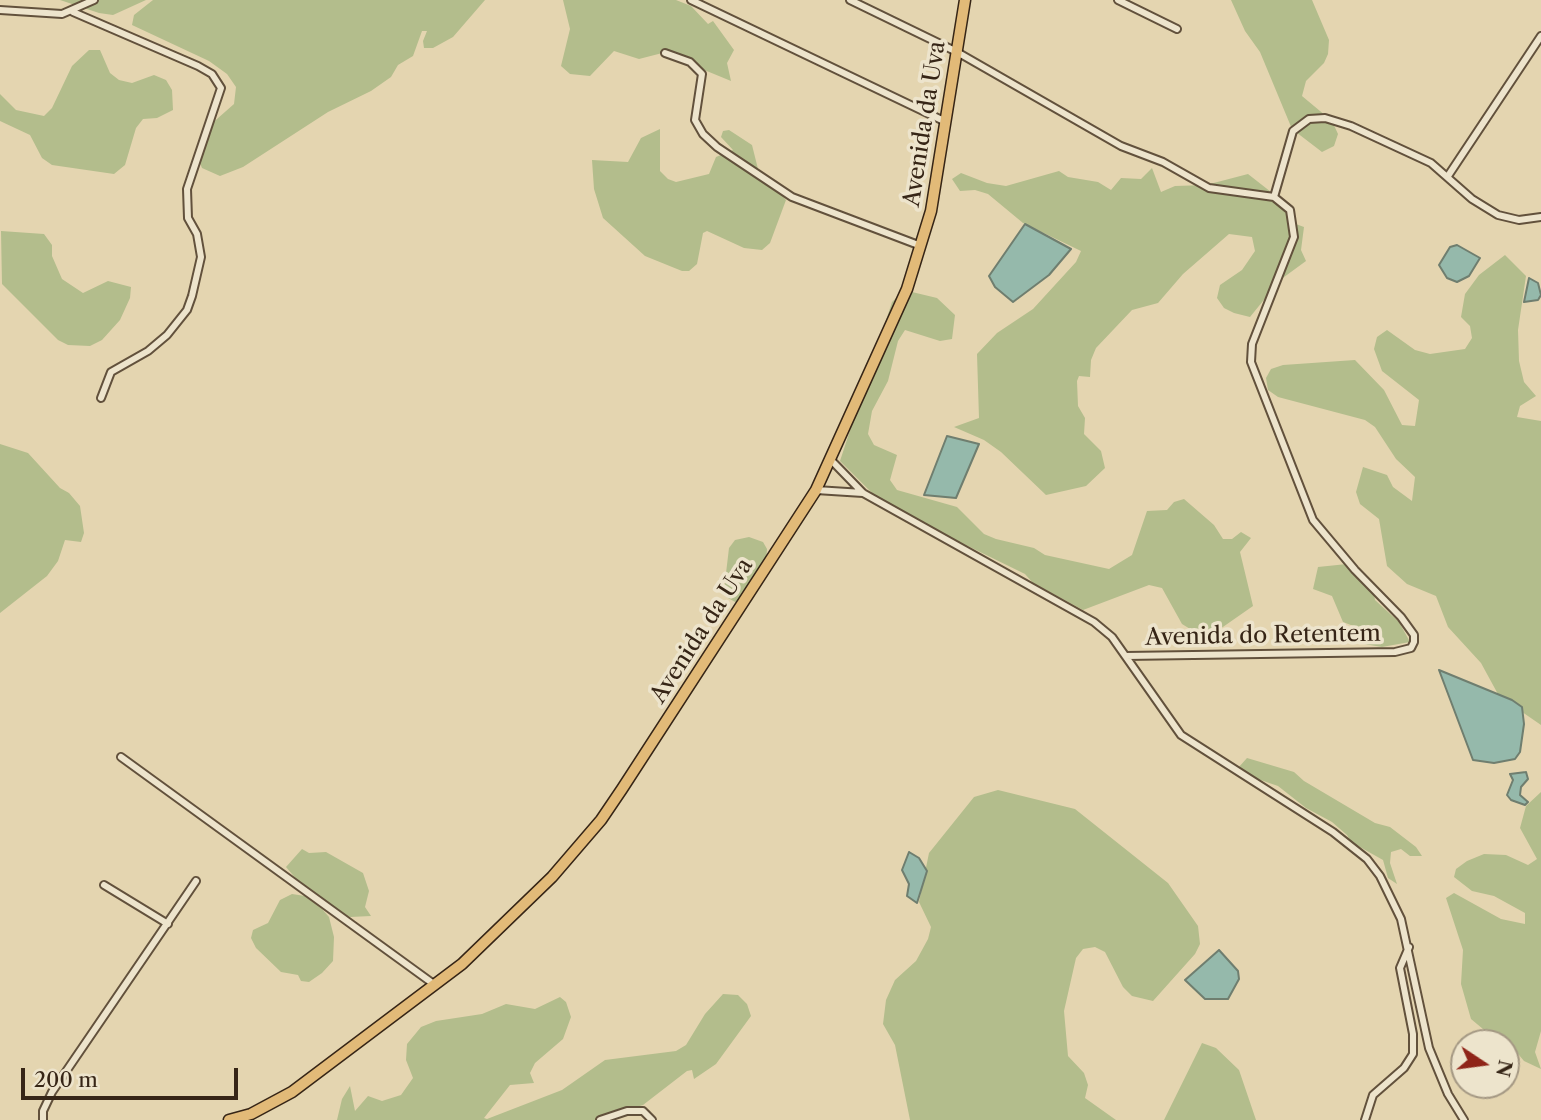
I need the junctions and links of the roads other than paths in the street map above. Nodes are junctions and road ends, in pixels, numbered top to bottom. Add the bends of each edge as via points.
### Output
1 (94, 0) edge
2 (691, 0) edge
3 (850, 0) edge
4 (965, 0) edge
5 (1118, 0) edge
6 (0, 10) edge
7 (73, 12) junction
8 (1177, 29) dead end
9 (1541, 36) edge
10 (957, 52) junction
11 (665, 53) dead end
12 (946, 122) junction
13 (1448, 176) junction
14 (1274, 197) junction
15 (1541, 217) edge
16 (922, 247) junction
17 (101, 398) dead end
18 (831, 460) junction
19 (816, 490) junction
20 (863, 493) junction
21 (1126, 656) junction
22 (121, 757) dead end
23 (196, 881) dead end
24 (104, 885) dead end
25 (168, 924) junction
26 (1409, 947) junction
27 (435, 985) junction
28 (43, 1120) edge
29 (229, 1120) edge
30 (600, 1120) edge
31 (652, 1120) edge
32 (1365, 1120) edge
33 (1464, 1120) edge

1 - 7 street
2 - 12 street
3 - 10 street
4 - 10 main road, Avenida da Uva
5 - 8 street
6 - 7 street via 48,15
7 - 17 street via 198,66 212,74 221,88 187,188 188,218 201,257 187,310 148,351 111,372
9 - 13 street
10 - 12 main road, Avenida da Uva
10 - 14 street via 1094,133 1163,162 1209,188
11 - 16 street via 690,62 702,74 695,120 717,147 792,197
12 - 16 main road, Avenida da Uva
13 - 14 street via 1431,163 1351,126 1316,118 1293,131
13 - 15 street via 1498,215 1519,220
14 - 21 street, Avenida do Retentem via 1290,210 1294,237 1252,344 1251,362 1313,520 1401,617 1414,642 1411,648 1395,652
16 - 18 main road, Avenida da Uva
18 - 19 main road, Avenida da Uva
18 - 20 street
19 - 20 street
19 - 27 main road, Avenida da Uva via 601,820 511,919
20 - 21 street via 1079,613 1112,637
21 - 26 street via 1181,734 1367,859 1391,896
22 - 27 street
23 - 25 street
24 - 25 street
25 - 28 street via 52,1092
26 - 32 street via 1400,968 1413,1054 1373,1095
26 - 33 street via 1429,1048
27 - 29 main road, Avenida da Uva via 292,1093
30 - 31 street via 627,1111 643,1111

